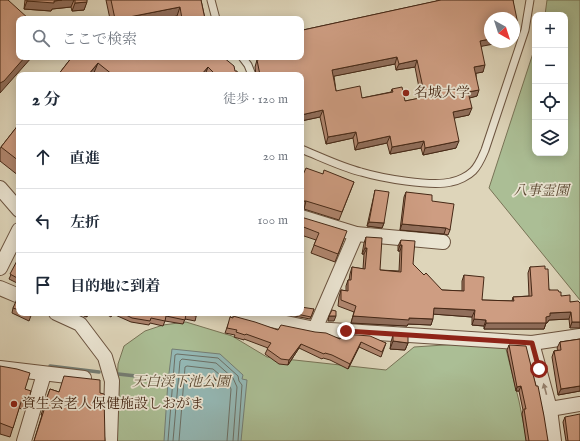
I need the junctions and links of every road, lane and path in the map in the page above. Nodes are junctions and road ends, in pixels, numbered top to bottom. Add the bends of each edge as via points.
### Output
1 (211, 0) edge
2 (530, 0) edge
3 (215, 16) edge
4 (244, 60) edge
5 (251, 72) edge
6 (304, 150) edge
7 (0, 188) edge
8 (16, 207) edge
9 (304, 218) edge
10 (356, 234) junction
11 (16, 236) edge
12 (443, 242) dead end
13 (0, 268) edge
14 (0, 288) edge
15 (16, 295) edge
16 (63, 316) edge
17 (252, 316) edge
18 (315, 329) junction
19 (580, 336) edge
20 (532, 343) junction
21 (0, 368) edge
22 (44, 374) junction
23 (112, 381) junction
24 (580, 404) edge
25 (550, 409) junction
26 (24, 441) edge
27 (110, 441) edge
28 (554, 441) edge

1 - 3 lane
2 - 6 lane via 525,30 485,150 472,171 463,177 437,184 398,180 360,172
4 - 5 lane
7 - 8 street
9 - 10 street
10 - 12 street
10 - 18 street
11 - 13 street
14 - 15 street
16 - 23 street via 80,324 105,357
17 - 18 street
18 - 20 street
19 - 20 street
25 -> 20 street
21 - 22 street
22 - 23 street
22 - 26 street
23 - 27 street
24 - 25 street
25 - 28 street

